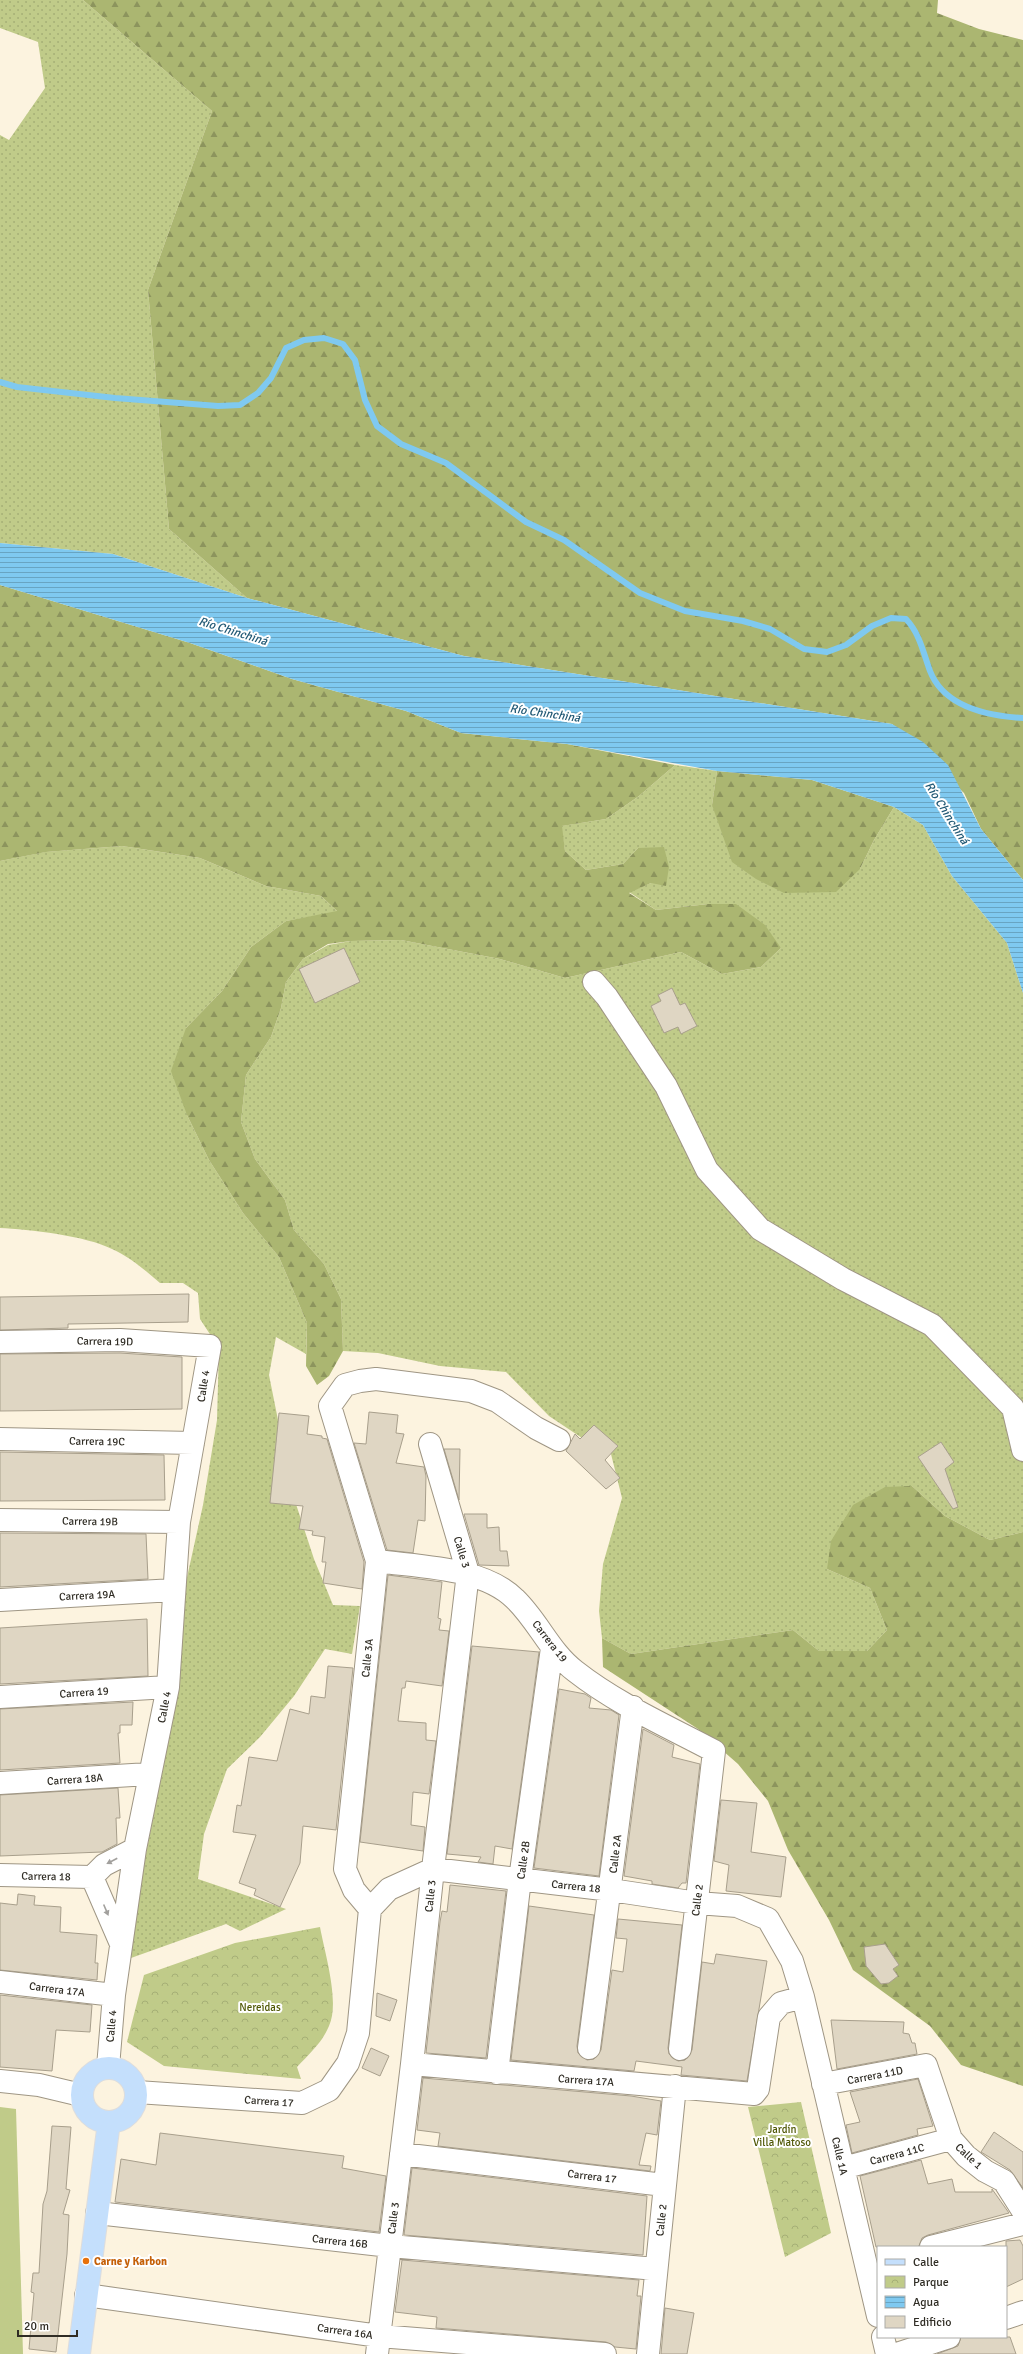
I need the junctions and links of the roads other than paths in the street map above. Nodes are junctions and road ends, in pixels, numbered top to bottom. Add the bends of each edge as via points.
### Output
1 (594, 982) dead end
2 (0, 1342) edge
3 (210, 1346) joint
4 (0, 1439) edge
5 (559, 1440) dead end
6 (193, 1443) junction
7 (430, 1444) dead end
8 (1023, 1450) edge
9 (0, 1520) edge
10 (179, 1522) junction
11 (377, 1561) junction
12 (468, 1573) junction
13 (174, 1590) junction
14 (0, 1600) edge
15 (552, 1648) junction
16 (168, 1687) junction
17 (0, 1697) edge
18 (633, 1707) junction
19 (714, 1751) joint
20 (149, 1774) junction
21 (0, 1783) edge
22 (135, 1849) junction
23 (433, 1869) junction
24 (0, 1875) edge
25 (92, 1877) junction
26 (520, 1880) junction
27 (611, 1890) junction
28 (697, 1903) junction
29 (370, 1909) junction
30 (781, 1938) joint
31 (121, 1944) junction
32 (0, 1982) edge
33 (114, 1996) junction
34 (803, 1997) junction
35 (589, 2048) dead end
36 (680, 2049) dead end
37 (412, 2064) junction
38 (926, 2065) joint
39 (108, 2067) junction
40 (497, 2073) junction
41 (0, 2081) edge
42 (823, 2084) junction
43 (675, 2086) junction
44 (137, 2092) junction
45 (81, 2096) junction
46 (109, 2122) junction
47 (951, 2139) junction
48 (401, 2154) junction
49 (843, 2168) junction
50 (664, 2185) junction
51 (1023, 2211) edge
52 (97, 2213) junction
53 (1023, 2224) edge
54 (390, 2246) junction
55 (935, 2246) edge
56 (872, 2262) edge
57 (656, 2269) junction
58 (86, 2295) junction
59 (877, 2307) edge
60 (1023, 2312) edge
61 (1007, 2318) edge
62 (883, 2338) edge
63 (946, 2338) edge
64 (378, 2345) edge
65 (79, 2354) edge
66 (605, 2354) edge
67 (648, 2354) edge
68 (887, 2354) edge
69 (897, 2354) edge

1 - 8 street via 607,997 666,1086 707,1170 760,1229 843,1279 932,1325 1013,1408
2 - 3 street, Carrera 19D via 120,1340
3 - 6 street, Calle 4
4 - 6 street, Carrera 19C
5 - 11 street, Calle 3A via 536,1428 497,1401 471,1391 376,1380 345,1385 330,1406
6 - 10 street, Calle 4
7 - 12 street, Calle 3
9 - 10 street, Carrera 19B
10 - 13 street, Calle 4
11 - 12 street, Carrera 19
11 - 29 street, Calle 3A via 346,1869 354,1890
12 - 15 street, Carrera 19 via 500,1587 515,1598
12 - 23 street, Calle 3
13 - 14 street, Carrera 19A
13 - 16 street, Calle 4
15 - 18 street, Carrera 19 via 573,1670 597,1688
15 - 26 street, Calle 2B
16 - 17 street, Carrera 19
16 - 20 street, Calle 4
18 - 19 street, Carrera 19
18 - 27 street, Calle 2A
19 - 28 street, Calle 2
20 - 21 street, Carrera 18A
20 - 22 street, Calle 4
22 -> 25 street via 104,1865
22 - 31 street, Calle 4
23 - 26 street, Carrera 18
23 - 29 street via 389,1889
23 - 37 street, Calle 3
24 - 25 street, Carrera 18
25 -> 31 street
26 - 27 street, Carrera 18
26 - 40 street, Calle 2B
27 - 28 street, Carrera 18
27 - 35 street, Calle 2A
28 - 30 street, Carrera 18 via 737,1906 768,1918
28 - 36 street, Calle 2
29 - 44 street, Carrera 17 via 358,2033 348,2063 329,2090 302,2103
30 - 34 street, Calle 1A via 792,1961
31 - 33 street, Calle 4
32 - 33 street, Carrera 17A
33 - 39 street, Calle 4
34 - 42 street, Calle 1A
34 - 43 street, Carrera 17A via 781,2003 769,2017 758,2089 754,2094
37 - 40 street, Carrera 17A
37 - 48 street, Calle 3
38 - 42 street, Carrera 11D
38 - 47 street, Calle 1
39 - 44 main road via 116,2068 130,2077
39 - 45 main road via 93,2072 87,2078
40 - 43 street, Carrera 17A
41 - 45 street via 39,2085
42 - 49 street, Calle 1A
43 - 50 street, Calle 2
44 - 46 main road via 135,2105 127,2116
45 - 46 main road via 90,2114 99,2120
46 - 52 main road
47 - 49 street, Carrera 11C
47 - 51 street, Calle 1 via 966,2156 985,2171 1004,2181
48 - 50 street, Carrera 17
48 - 54 street, Calle 3
49 - 56 street, Calle 1A
50 - 57 street, Calle 2
52 - 54 street, Carrera 16B
52 - 58 main road
53 - 55 street
54 - 57 street, Carrera 16B
54 - 64 street, Calle 3
56 - 59 street, Calle 1A
57 - 67 street, Calle 2
58 - 64 street, Carrera 16A
58 - 65 main road
60 - 61 street
62 - 68 street
63 - 69 street
64 - 66 street, Carrera 16A

